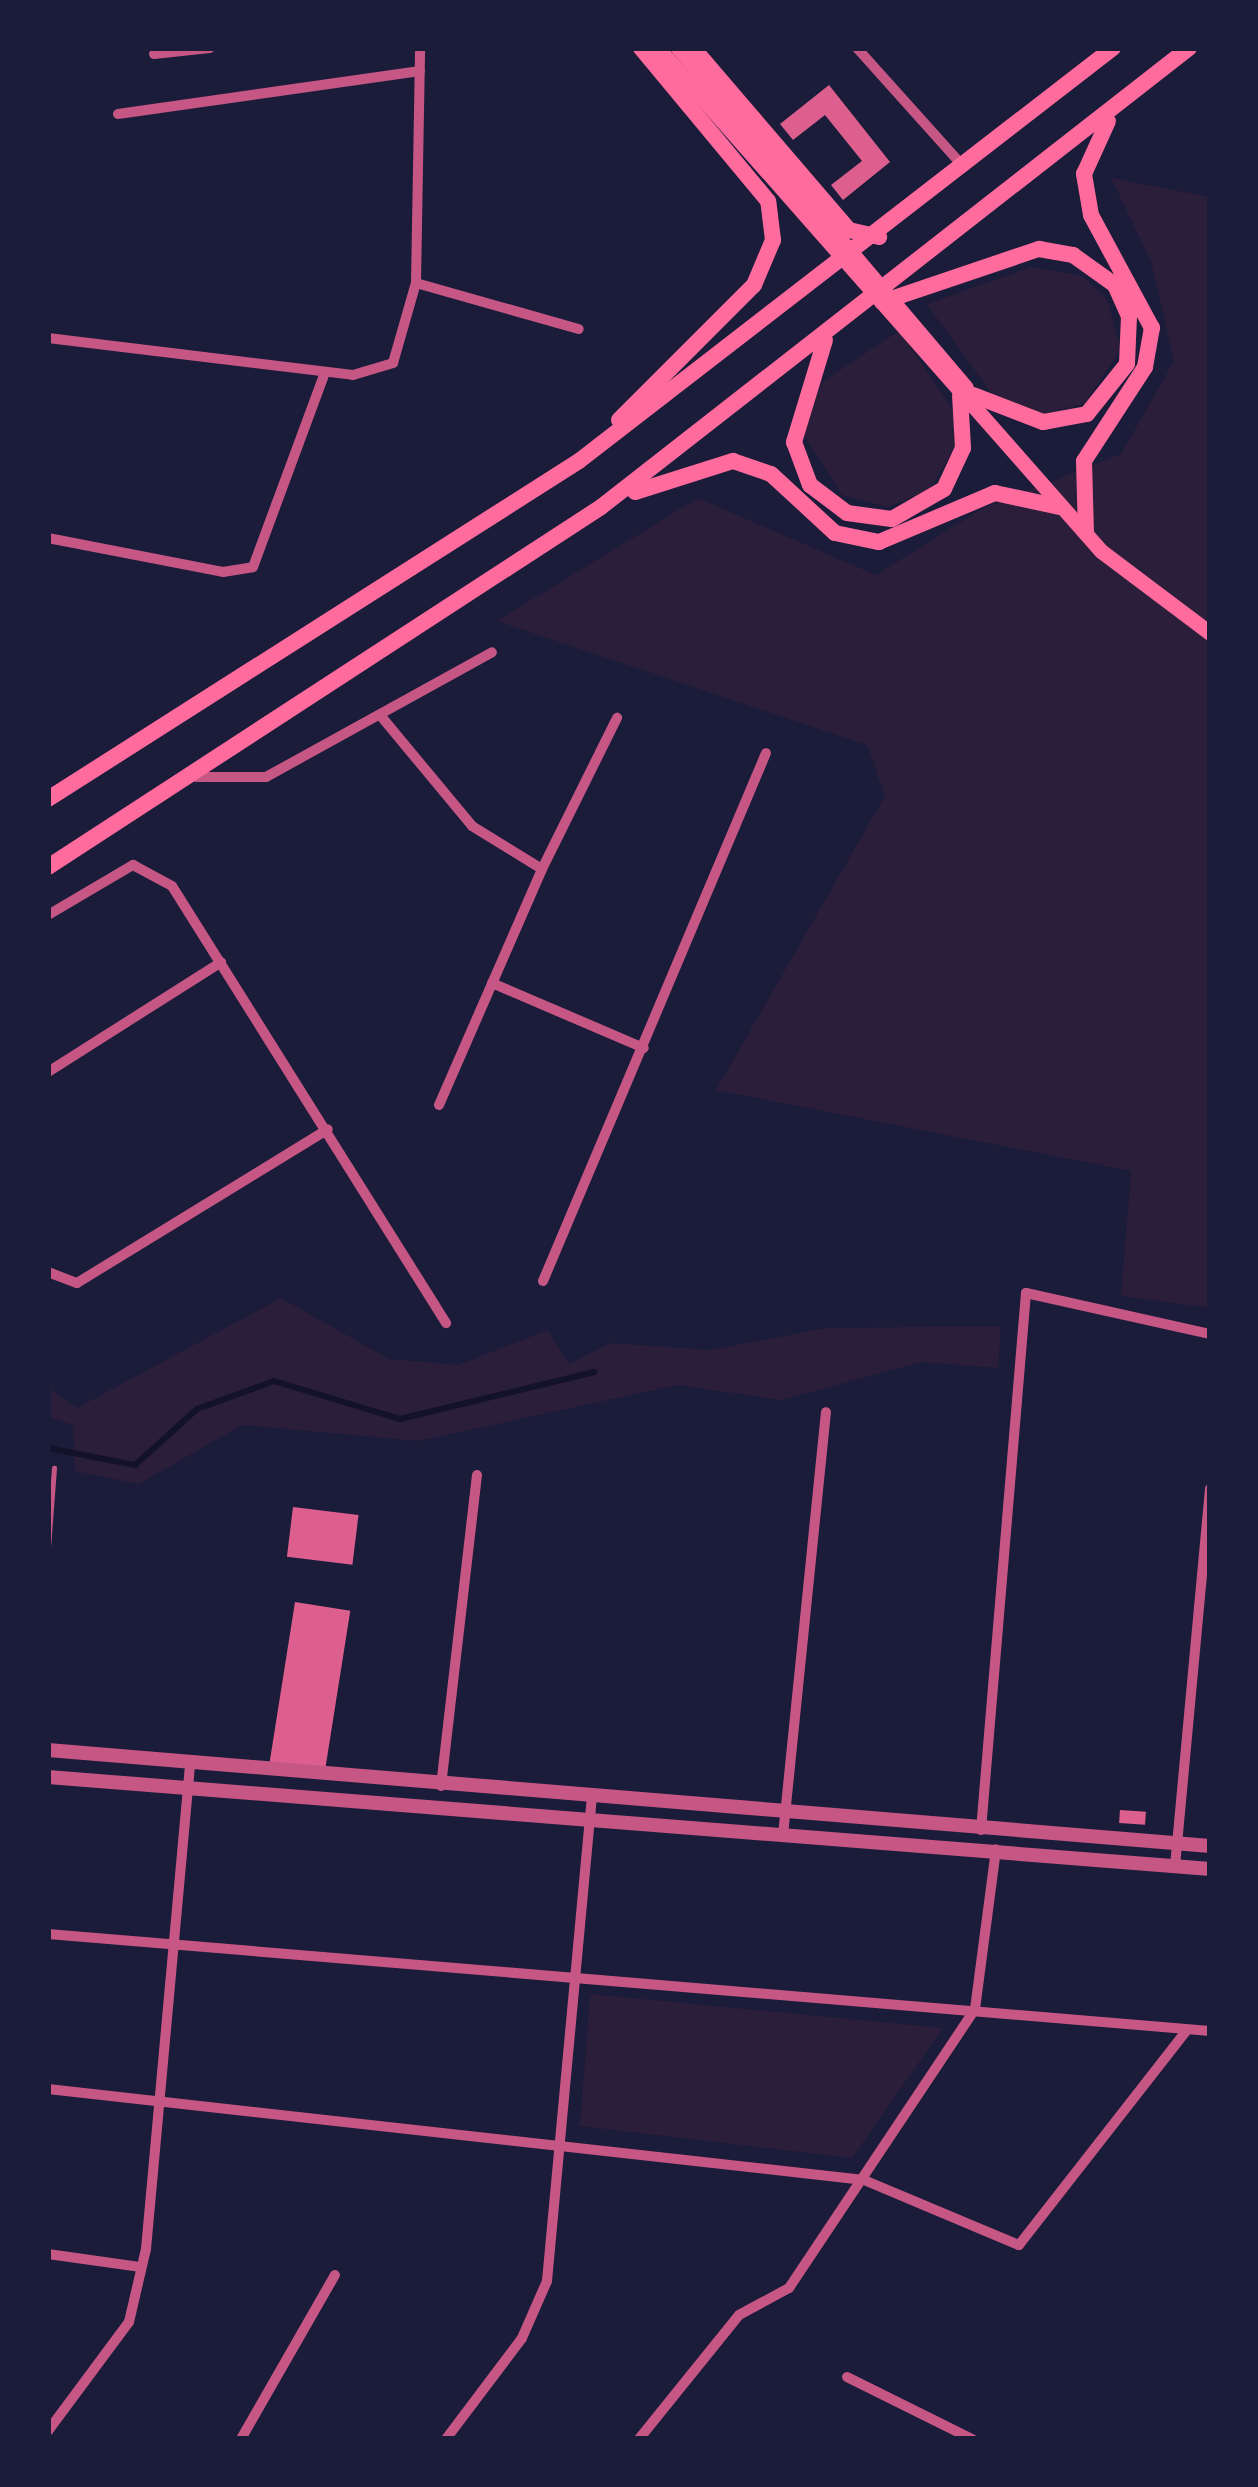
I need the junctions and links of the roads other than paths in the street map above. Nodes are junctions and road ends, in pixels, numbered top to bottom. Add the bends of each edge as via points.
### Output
1 (210, 48) edge
2 (420, 48) edge
3 (641, 48) edge
4 (658, 48) edge
5 (678, 48) edge
6 (693, 48) edge
7 (857, 48) edge
8 (1113, 48) edge
9 (1190, 48) edge
10 (154, 54) dead end
11 (420, 71) junction
12 (1114, 110) junction
13 (118, 114) dead end
14 (966, 169) junction
15 (779, 177) junction
16 (880, 237) junction
17 (416, 284) junction
18 (864, 308) junction
19 (579, 329) dead end
20 (827, 337) junction
21 (48, 338) edge
22 (326, 372) junction
23 (967, 395) junction
24 (579, 461) junction
25 (601, 507) junction
26 (1060, 507) junction
27 (1086, 532) junction
28 (48, 538) edge
29 (1101, 551) junction
30 (1210, 633) edge
31 (492, 652) dead end
32 (380, 715) junction
33 (617, 718) dead end
34 (766, 753) dead end
35 (196, 777) junction
36 (48, 799) edge
37 (48, 867) edge
38 (542, 869) junction
39 (48, 915) edge
40 (221, 962) junction
41 (492, 983) junction
42 (644, 1048) junction
43 (48, 1072) edge
44 (440, 1105) dead end
45 (328, 1129) junction
46 (48, 1272) edge
47 (543, 1281) dead end
48 (446, 1323) dead end
49 (1210, 1334) edge
50 (826, 1412) dead end
51 (54, 1468) dead end
52 (477, 1475) dead end
53 (1210, 1489) edge
54 (48, 1548) edge
55 (48, 1750) edge
56 (190, 1762) junction
57 (48, 1777) edge
58 (441, 1786) junction
59 (187, 1793) junction
60 (592, 1800) junction
61 (786, 1810) junction
62 (589, 1824) junction
63 (981, 1830) junction
64 (783, 1835) junction
65 (1176, 1844) junction
66 (1210, 1846) edge
67 (996, 1849) junction
68 (1174, 1866) junction
69 (1210, 1869) edge
70 (48, 1934) edge
71 (175, 1946) junction
72 (572, 1980) junction
73 (975, 2009) junction
74 (1186, 2031) junction
75 (1210, 2031) edge
76 (48, 2089) edge
77 (158, 2099) junction
78 (559, 2144) junction
79 (864, 2180) junction
80 (48, 2254) edge
81 (141, 2267) junction
82 (335, 2275) dead end
83 (847, 2377) dead end
84 (48, 2431) edge
85 (241, 2439) edge
86 (446, 2439) edge
87 (639, 2439) edge
88 (972, 2439) edge

1 - 10 street
2 - 11 street
3 - 24 main road via 768,201 773,240 754,284
4 - 15 main road
5 - 15 main road
6 - 16 main road via 849,230
7 - 14 street
8 - 14 main road
9 - 12 main road
11 - 13 street
11 - 17 street
12 - 18 main road
12 - 27 main road via 1084,174 1087,199 1151,341 1084,461
14 - 16 main road
15 - 23 main road
16 - 24 main road
17 - 19 street
17 - 22 street via 387,366
18 - 20 main road
18 - 23 main road via 1039,249 1073,255 1115,285 1129,316 1126,364 1088,414 1043,422
20 - 23 main road via 795,412 794,442 810,484 847,513 892,519 944,489 963,448
20 - 25 main road
21 - 22 street
22 - 28 street via 253,567 237,573
23 - 26 main road
23 - 27 main road
24 - 36 main road
25 - 26 main road via 716,460 771,474 820,522 863,541 907,538 995,493
25 - 35 main road
26 - 29 main road
27 - 29 main road
29 - 30 main road
31 - 32 street
32 - 35 street via 266,777
32 - 38 street via 472,826
33 - 38 street
34 - 42 street
35 - 37 main road
38 - 41 street
39 - 40 street via 146,865
40 - 43 street
40 - 45 street
41 - 42 street
41 - 44 street
42 - 47 street
45 - 46 street via 76,1283
45 - 48 street
49 - 63 street via 1026,1294
50 - 61 street
51 - 54 lane
52 - 58 street
53 - 65 street
55 - 56 street
56 - 58 street
56 - 59 street
57 - 59 street
58 - 60 street
59 - 62 street
59 - 71 street
60 - 61 street
60 - 62 street
61 - 63 street
61 - 64 street
62 - 64 street
62 - 72 street
63 - 65 street
64 - 67 street
65 - 66 street
65 - 68 street
67 - 68 street
67 - 73 street
68 - 69 street
70 - 71 street
71 - 72 street
71 - 77 street
72 - 73 street
72 - 78 street
73 - 74 street
73 - 79 street
74 - 75 street
74 - 79 street via 1028,2243
76 - 77 street
77 - 78 street
77 - 81 street
78 - 79 street
78 - 86 street via 547,2281 522,2338
79 - 87 street via 789,2288 740,2315
80 - 81 street
81 - 84 street via 128,2322
82 - 85 street
83 - 88 street

